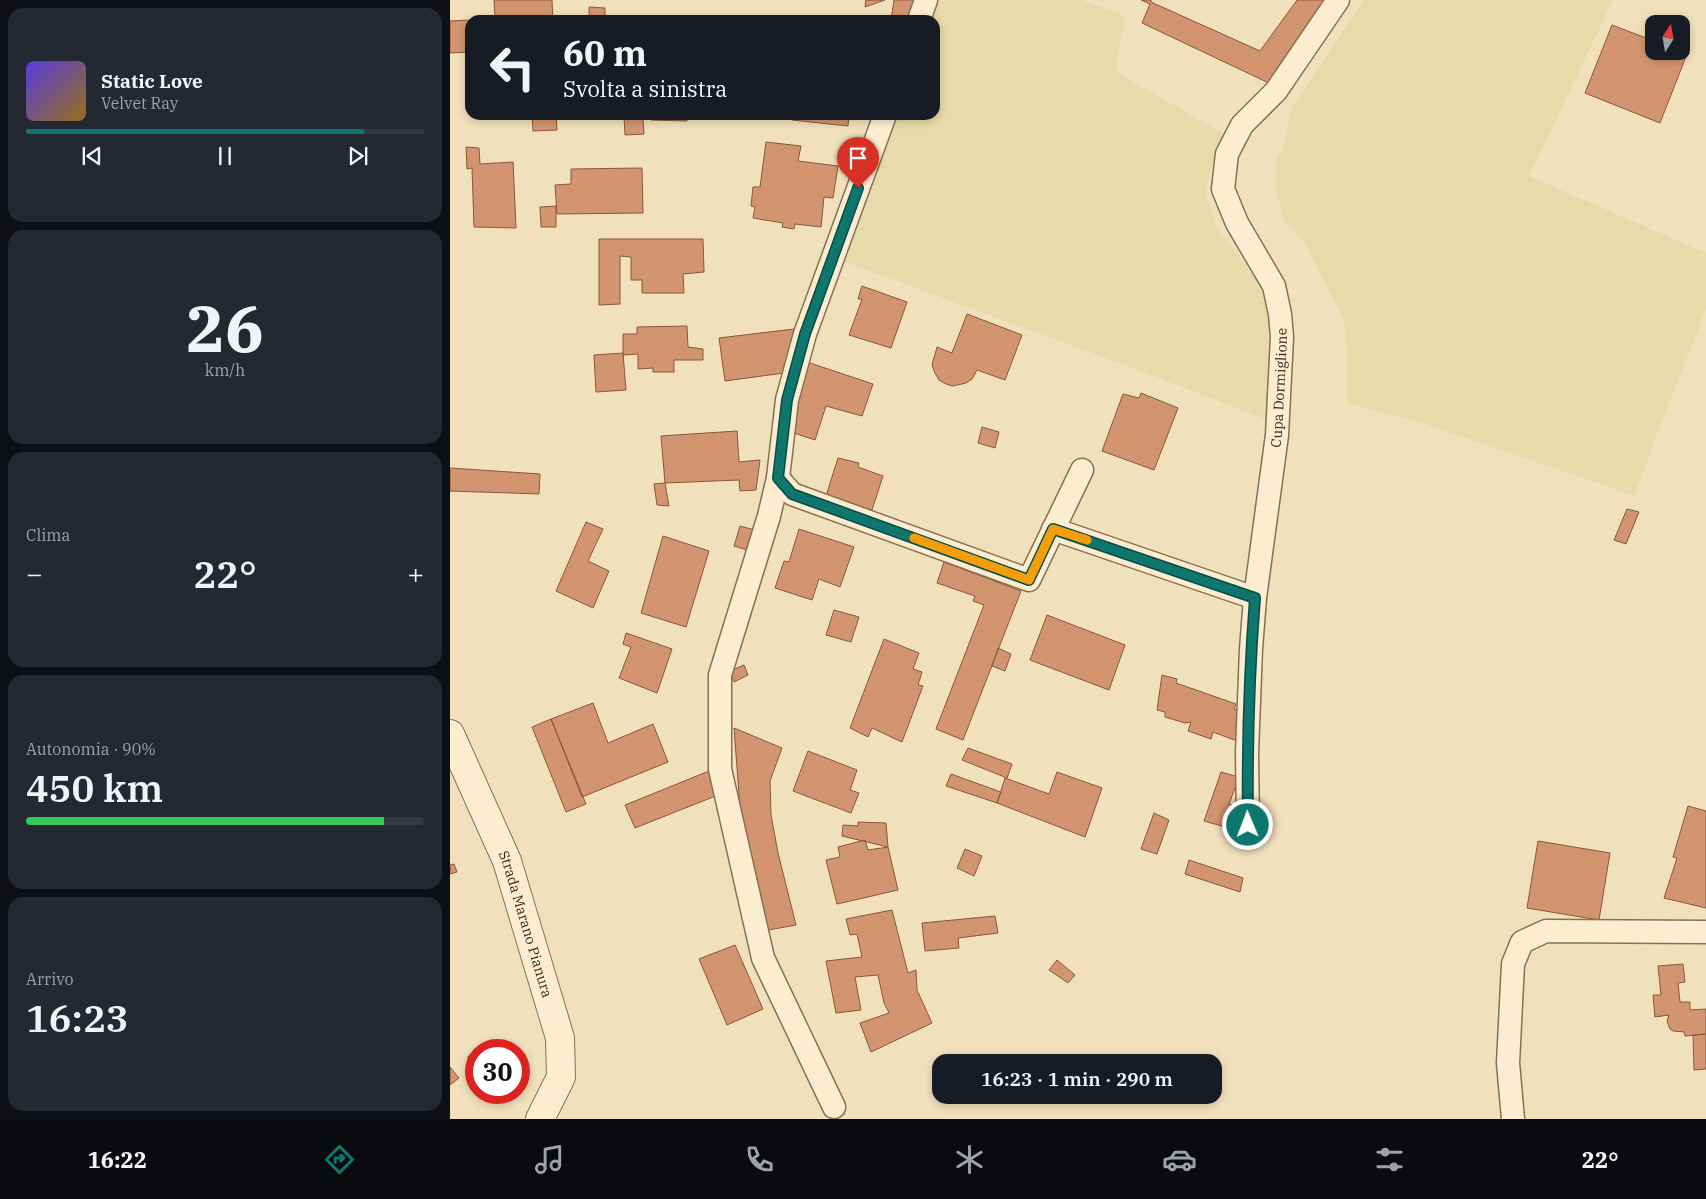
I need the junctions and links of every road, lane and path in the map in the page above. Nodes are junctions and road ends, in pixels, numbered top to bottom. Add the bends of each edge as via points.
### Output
1 (926, 0) edge
2 (1338, 0) edge
3 (921, 15) edge
4 (882, 120) edge
5 (1082, 470) dead end
6 (778, 478) junction
7 (1053, 529) junction
8 (1255, 598) junction
9 (450, 734) edge
10 (1248, 825) dead end
11 (1706, 932) edge
12 (834, 1107) dead end
13 (540, 1119) edge
14 (1513, 1119) edge

1 - 3 street
2 - 8 street, Cupa Dormiglione via 1276,91 1242,125 1227,154 1223,189 1237,223 1274,286 1282,337 1277,435
4 - 6 street via 805,334 787,400
5 - 7 street
6 - 7 street via 792,494 1029,580
6 - 12 street via 720,675 720,769 763,958
7 - 8 street
8 - 10 street, Cupa Dormiglione via 1247,753
9 - 13 street, Strada Marano Pianura via 507,861 560,1038 561,1076
11 - 14 street via 1546,931 1522,942 1512,973 1508,1062

